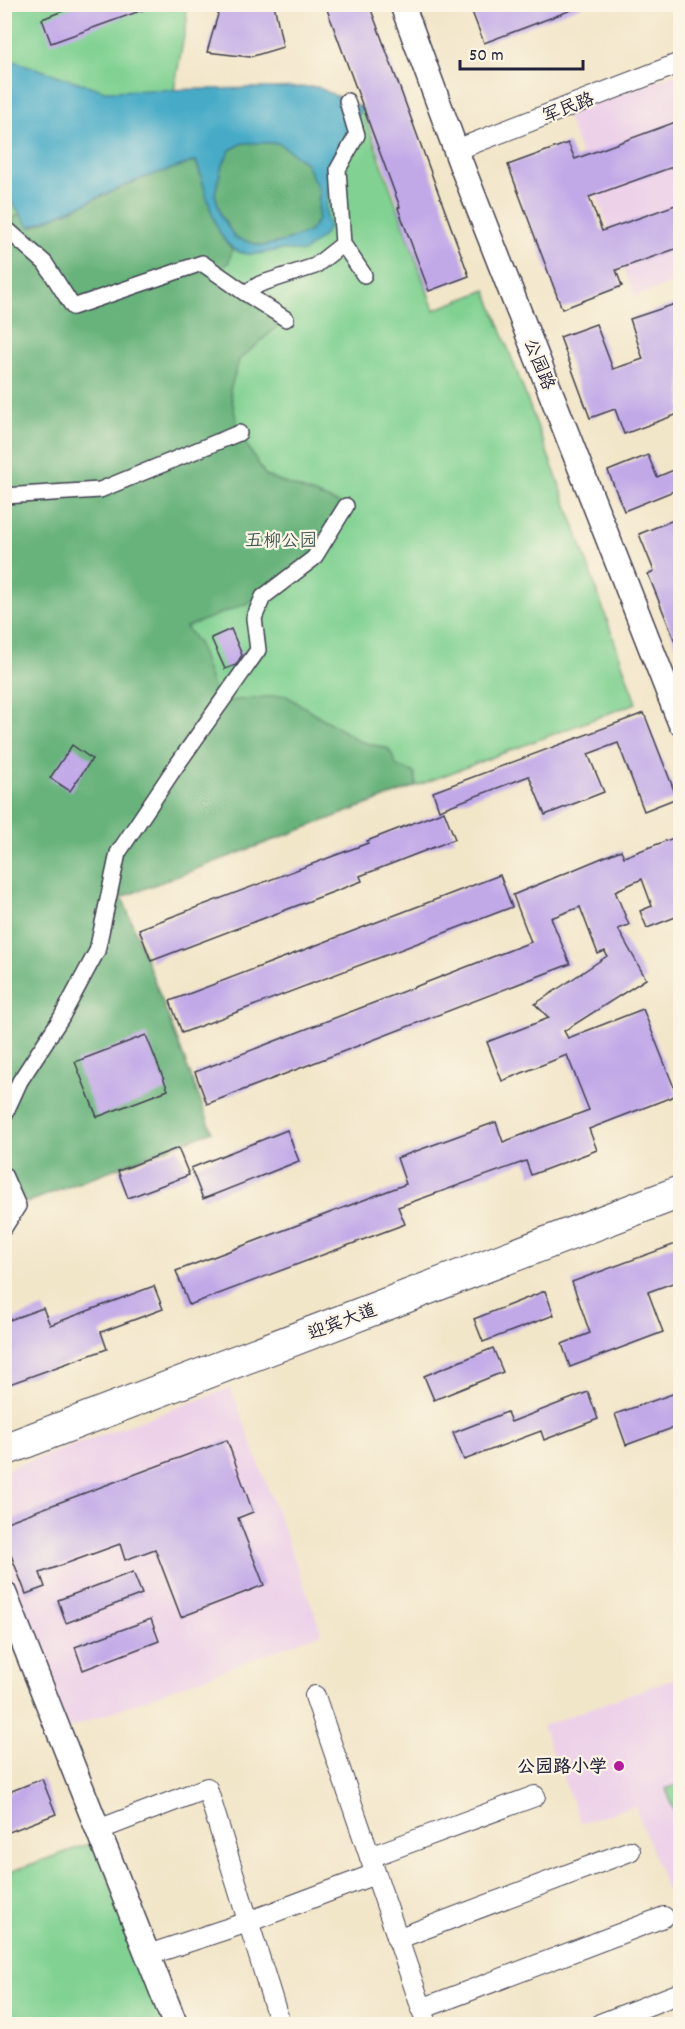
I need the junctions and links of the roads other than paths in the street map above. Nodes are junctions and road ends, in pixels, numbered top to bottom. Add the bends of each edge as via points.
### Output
1 (402, 4) edge
2 (411, 4) edge
3 (681, 63) edge
4 (347, 101) dead end
5 (460, 148) junction
6 (4, 230) edge
7 (343, 244) junction
8 (364, 275) dead end
9 (245, 293) junction
10 (286, 320) dead end
11 (239, 433) dead end
12 (4, 496) edge
13 (346, 506) dead end
14 (681, 694) edge
15 (681, 722) edge
16 (4, 1116) edge
17 (4, 1174) edge
18 (681, 1179) edge
19 (681, 1192) edge
20 (4, 1228) edge
21 (4, 1435) edge
22 (4, 1450) edge
23 (4, 1593) edge
24 (315, 1696) dead end
25 (535, 1796) dead end
26 (98, 1830) junction
27 (630, 1851) dead end
28 (372, 1865) junction
29 (664, 1917) dead end
30 (248, 1922) junction
31 (397, 1939) junction
32 (148, 1955) junction
33 (681, 1993) edge
34 (424, 2017) edge
35 (175, 2025) edge
36 (280, 2025) edge
37 (600, 2025) edge

1 - 5 street, 公园路
2 - 5 street
3 - 5 street, 军民路
4 - 7 street via 357,135 339,169
5 - 14 street
5 - 15 street, 公园路
6 - 9 street via 45,263 73,308 202,263
7 - 8 street
7 - 9 street via 315,266
9 - 10 street
11 - 12 street via 100,490
13 - 16 street via 314,558 264,597 254,618 258,650 118,853 97,951 61,1018 20,1081
17 - 20 street via 18,1206
18 - 21 main road, 迎宾大道
19 - 22 main road, 迎宾大道
23 - 26 street
24 - 28 street
25 - 28 street
26 - 30 street via 207,1788
26 - 32 street
27 - 31 street
28 - 30 street
28 - 31 street
29 - 34 street
30 - 32 street
30 - 36 street
31 - 34 street
32 - 35 street
33 - 37 street

